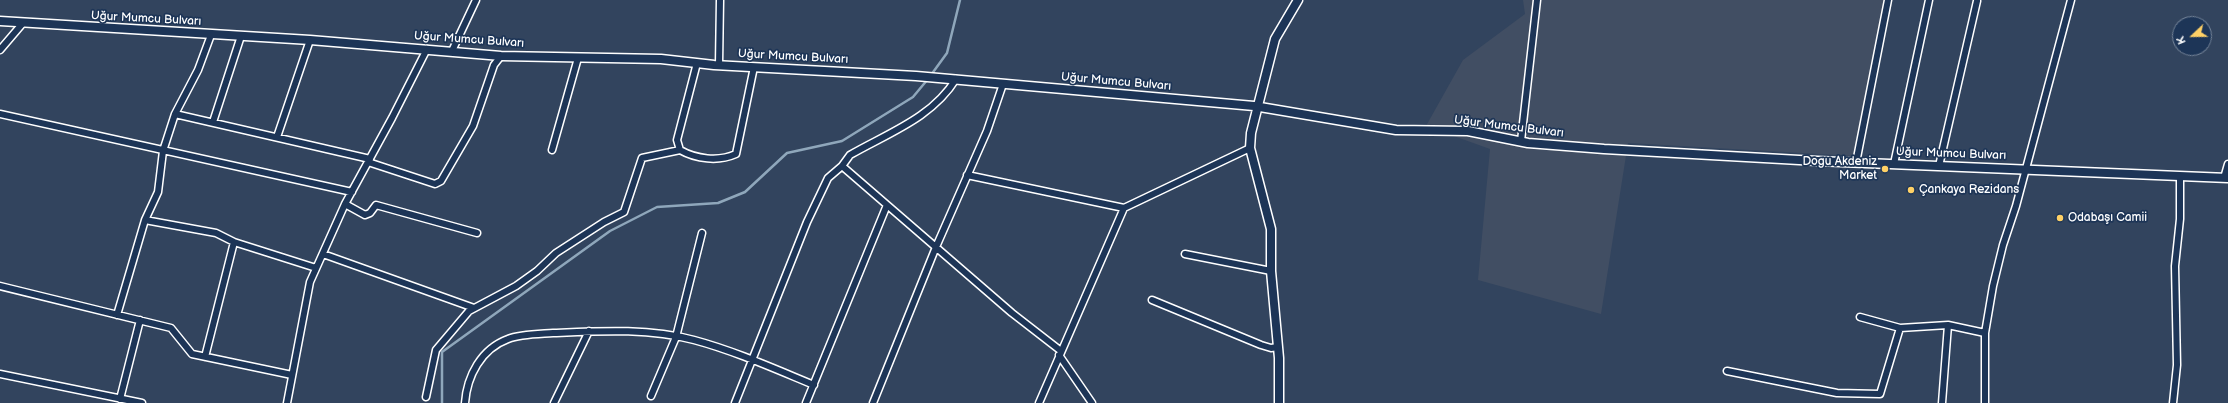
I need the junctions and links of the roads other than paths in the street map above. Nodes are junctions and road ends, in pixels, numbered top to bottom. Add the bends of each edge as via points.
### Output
1 (476, 0) edge
2 (720, 0) edge
3 (1537, 0) edge
4 (1888, 0) edge
5 (1929, 0) edge
6 (2071, 0) edge
7 (1297, 1) edge
8 (1977, 1) dead end
9 (0, 21) edge
10 (24, 23) junction
11 (211, 35) junction
12 (241, 36) junction
13 (310, 40) junction
14 (427, 48) junction
15 (0, 50) edge
16 (452, 51) junction
17 (501, 56) junction
18 (578, 58) junction
19 (697, 63) junction
20 (719, 65) junction
21 (754, 67) junction
22 (956, 79) junction
23 (1003, 84) junction
24 (1257, 107) junction
25 (0, 114) edge
26 (175, 114) junction
27 (213, 122) junction
28 (277, 137) junction
29 (1520, 141) junction
30 (1250, 148) junction
31 (552, 150) dead end
32 (680, 150) junction
33 (163, 151) junction
34 (369, 161) junction
35 (1856, 163) junction
36 (1894, 164) junction
37 (2228, 164) edge
38 (842, 166) junction
39 (1940, 166) junction
40 (2026, 169) junction
41 (967, 175) junction
42 (2180, 176) junction
43 (2226, 178) edge
44 (352, 192) junction
45 (345, 204) junction
46 (887, 205) junction
47 (1124, 208) junction
48 (145, 220) junction
49 (478, 233) dead end
50 (702, 233) dead end
51 (234, 242) junction
52 (936, 247) junction
53 (323, 254) junction
54 (1185, 254) dead end
55 (316, 268) junction
56 (1271, 271) junction
57 (0, 286) edge
58 (1152, 300) dead end
59 (474, 308) junction
60 (117, 314) junction
61 (1860, 317) dead end
62 (140, 320) junction
63 (1948, 325) junction
64 (1900, 328) junction
65 (590, 331) junction
66 (1986, 333) junction
67 (676, 337) junction
68 (1278, 346) junction
69 (1060, 353) junction
70 (205, 357) junction
71 (753, 360) junction
72 (1727, 371) dead end
73 (0, 374) edge
74 (292, 375) junction
75 (814, 385) junction
76 (651, 396) dead end
77 (426, 397) dead end
78 (120, 399) junction
79 (142, 403) edge
80 (287, 403) edge
81 (465, 403) edge
82 (554, 403) edge
83 (735, 403) edge
84 (806, 403) edge
85 (873, 403) edge
86 (1039, 403) edge
87 (1092, 403) edge
88 (1279, 403) edge
89 (1942, 403) edge
90 (1985, 403) edge
91 (2173, 403) edge

1 - 16 street
2 - 20 street
3 - 29 street
4 - 35 street
5 - 36 street
6 - 40 street
7 - 24 street via 1275,39
8 - 39 street
9 - 10 street, Uğur Mumcu Bulvarı
10 - 11 street, Uğur Mumcu Bulvarı
10 - 15 street
11 - 12 street, Uğur Mumcu Bulvarı
11 - 26 street via 198,70
12 - 13 street, Uğur Mumcu Bulvarı
12 - 27 street
13 - 14 street, Uğur Mumcu Bulvarı
13 - 28 street
14 - 16 street, Uğur Mumcu Bulvarı
14 - 34 street
16 - 17 street, Uğur Mumcu Bulvarı
17 - 18 street, Uğur Mumcu Bulvarı
17 - 34 street via 494,65 473,126 441,181 435,184
18 - 19 street, Uğur Mumcu Bulvarı via 662,59
18 - 31 street
19 - 20 street, Uğur Mumcu Bulvarı
19 - 32 street via 677,140
20 - 21 street, Uğur Mumcu Bulvarı
21 - 22 street, Uğur Mumcu Bulvarı
21 - 32 street via 736,154 728,158 711,158 690,156
22 - 23 street, Uğur Mumcu Bulvarı
22 - 38 street via 946,96 929,111 850,155
23 - 24 street, Uğur Mumcu Bulvarı
23 - 41 street via 987,131
24 - 29 street, Uğur Mumcu Bulvarı via 1396,130 1468,131
24 - 30 street
25 - 33 street
26 - 27 street
26 - 33 street
27 - 28 street
28 - 34 street
29 - 35 street, Uğur Mumcu Bulvarı
30 - 47 street
30 - 56 street via 1271,229
32 - 59 street via 642,158 624,212 556,253 516,286
33 - 44 street
33 - 48 street via 158,192
34 - 44 street
35 - 36 street, Uğur Mumcu Bulvarı
36 - 39 street, Uğur Mumcu Bulvarı
37 - 43 street
38 - 46 street
38 - 71 street via 828,178 807,222
39 - 40 street, Uğur Mumcu Bulvarı
40 - 42 street, Uğur Mumcu Bulvarı
40 - 66 street via 2003,245
41 - 47 street
41 - 52 street
42 - 43 street, Uğur Mumcu Bulvarı
42 - 91 street via 2180,219 2174,266 2177,365
44 - 45 street
45 - 49 street via 365,215 370,213 376,204
45 - 53 street
46 - 52 street
46 - 75 street
47 - 69 street
48 - 51 street via 216,234
48 - 60 street
50 - 67 street
51 - 55 street
51 - 70 street
52 - 69 street
52 - 85 street
53 - 55 street
53 - 59 street
54 - 56 street
55 - 74 street via 310,282
56 - 68 street
57 - 60 street
58 - 68 street via 1261,345 1271,348
59 - 77 street via 436,350
60 - 62 street
61 - 64 street
62 - 70 street via 171,328 192,354
62 - 78 street
63 - 64 street
63 - 66 street
63 - 89 street
64 - 72 street via 1880,394 1836,393
65 - 67 street via 640,331
65 - 81 street via 508,339 490,349 471,373
65 - 82 street
66 - 90 street
67 - 71 street via 694,340
67 - 76 street
68 - 88 street
69 - 86 street
69 - 87 street
70 - 74 street
71 - 75 street
71 - 83 street
73 - 78 street
74 - 80 street
75 - 84 street
78 - 79 street

